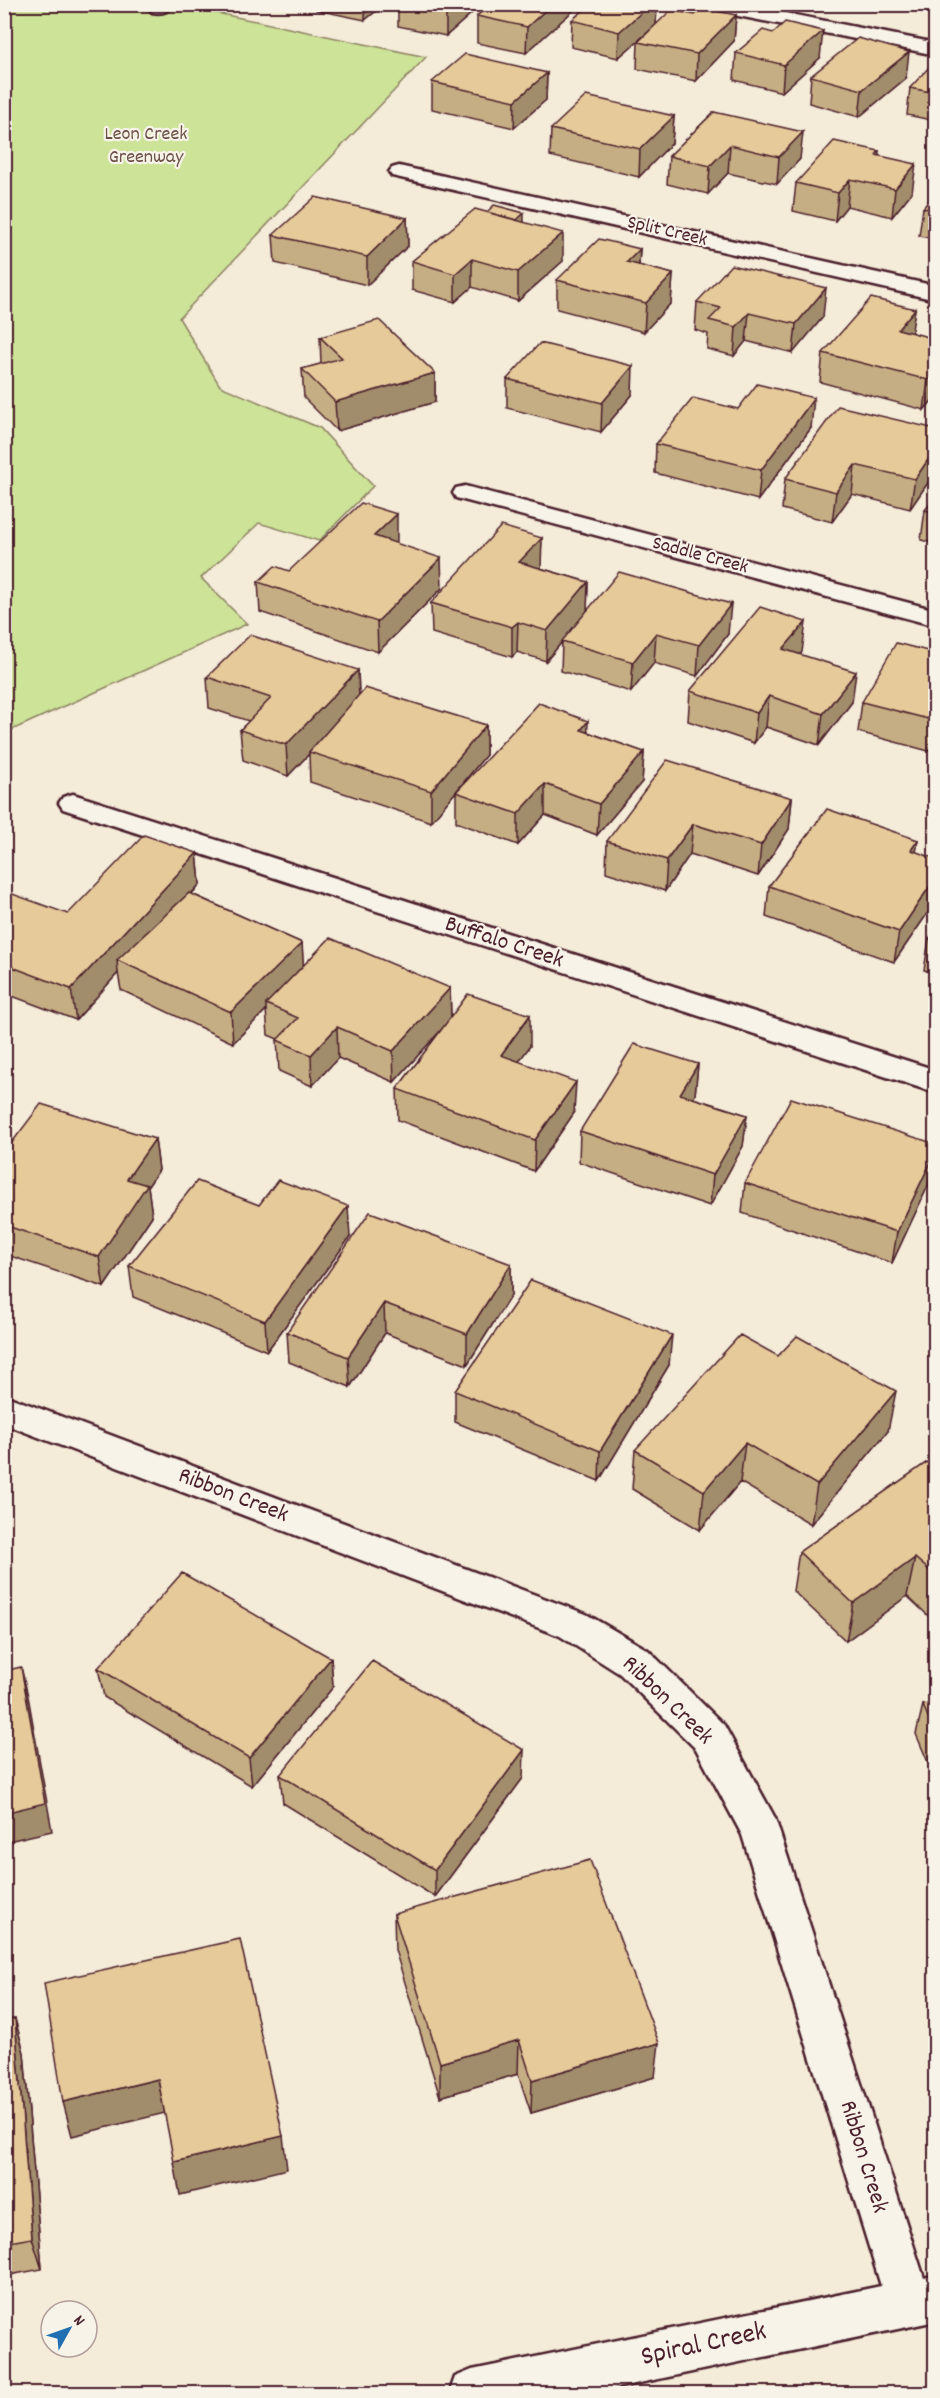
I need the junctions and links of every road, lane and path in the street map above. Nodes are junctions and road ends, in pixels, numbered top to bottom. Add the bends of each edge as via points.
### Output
1 (708, 4) edge
2 (936, 49) edge
3 (399, 172) dead end
4 (936, 293) edge
5 (465, 493) dead end
6 (936, 618) edge
7 (73, 803) dead end
8 (936, 1082) edge
9 (4, 1409) edge
10 (922, 2301) edge
11 (472, 2394) edge

1 - 2 street
3 - 4 street, Split Creek
5 - 6 street, Saddle Creek
7 - 8 street, Buffalo Creek
9 - 10 street, Ribbon Creek via 573,1625 634,1662 710,1737 760,1831
10 - 11 street, Spiral Creek

